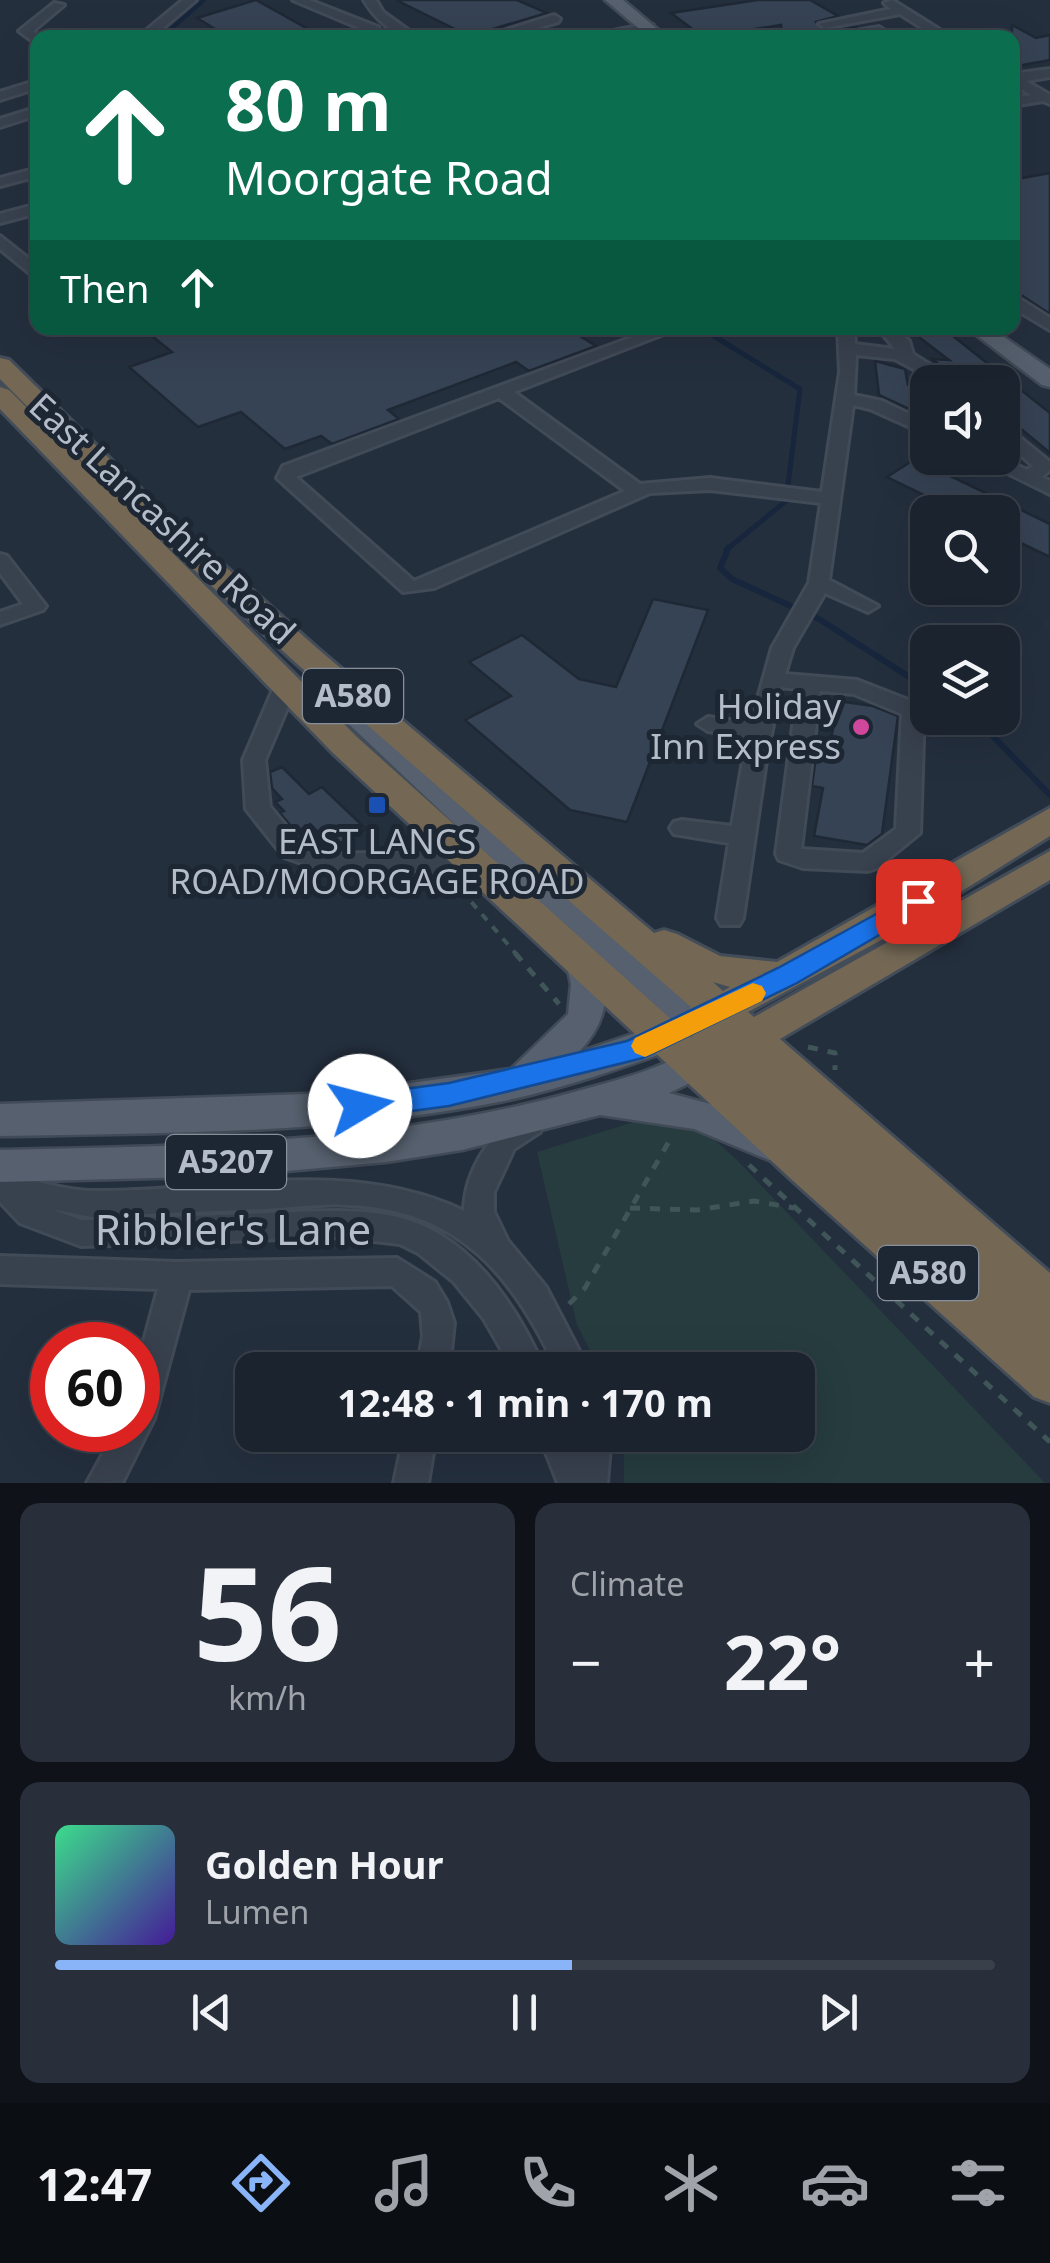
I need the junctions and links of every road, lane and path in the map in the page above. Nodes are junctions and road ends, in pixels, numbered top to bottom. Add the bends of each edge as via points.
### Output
1 (190, 0) edge
2 (370, 0) edge
3 (613, 0) edge
4 (885, 0) edge
5 (307, 1) edge
6 (58, 5) dead end
7 (902, 10) junction
8 (554, 19) dead end
9 (825, 24) dead end
10 (521, 28) junction
11 (156, 30) edge
12 (374, 30) edge
13 (401, 30) edge
14 (514, 30) edge
15 (525, 30) edge
16 (650, 30) edge
17 (935, 30) edge
18 (30, 35) edge
19 (1050, 73) edge
20 (1020, 78) edge
21 (1020, 82) edge
22 (30, 87) edge
23 (0, 96) edge
24 (1047, 98) edge
25 (1020, 101) edge
26 (30, 114) edge
27 (0, 123) edge
28 (30, 174) edge
29 (0, 182) edge
30 (30, 210) edge
31 (0, 219) edge
32 (0, 241) edge
33 (30, 268) edge
34 (1020, 304) edge
35 (1050, 325) edge
36 (652, 335) edge
37 (846, 335) edge
38 (895, 335) edge
39 (988, 335) edge
40 (846, 348) junction
41 (904, 355) junction
42 (0, 365) edge
43 (926, 365) edge
44 (1050, 380) edge
45 (501, 391) junction
46 (0, 395) edge
47 (846, 398) junction
48 (910, 421) edge
49 (1020, 444) edge
50 (1020, 474) edge
51 (1029, 478) junction
52 (1050, 488) edge
53 (638, 492) junction
54 (829, 509) junction
55 (0, 560) edge
56 (819, 583) junction
57 (868, 606) dead end
58 (0, 619) edge
59 (306, 656) junction
60 (775, 680) junction
61 (810, 683) junction
62 (286, 685) junction
63 (708, 724) dead end
64 (761, 732) junction
65 (466, 792) junction
66 (1050, 820) edge
67 (682, 828) dead end
68 (744, 836) junction
69 (1050, 864) edge
70 (473, 882) junction
71 (730, 918) dead end
72 (583, 964) junction
73 (788, 976) junction
74 (562, 1007) dead end
75 (708, 1037) junction
76 (520, 1080) junction
77 (558, 1112) junction
78 (0, 1120) edge
79 (676, 1124) dead end
80 (739, 1157) dead end
81 (806, 1166) junction
82 (2, 1178) edge
83 (630, 1208) junction
84 (796, 1209) junction
85 (494, 1244) junction
86 (0, 1270) edge
87 (176, 1276) junction
88 (1050, 1301) edge
89 (552, 1322) junction
90 (160, 1336) edge
91 (1050, 1345) edge
92 (436, 1352) edge
93 (520, 1352) edge
94 (565, 1352) edge
95 (1050, 1381) edge
96 (1050, 1442) edge
97 (122, 1452) edge
98 (417, 1452) edge
99 (562, 1452) edge
100 (593, 1452) edge
101 (104, 1483) edge
102 (411, 1483) edge
103 (575, 1483) edge
104 (590, 1483) edge

1 - 11 street
2 - 13 street
3 - 16 main road
4 - 7 street
5 - 12 street
6 - 18 street via 24,31
7 - 9 street
7 - 17 street
8 - 10 street
10 - 14 street
10 - 15 street
19 - 20 street
21 - 24 street
22 - 23 street
24 - 25 street
26 - 27 street
28 - 29 street
30 - 31 street
32 - 33 street
34 - 35 street
36 - 45 street
37 - 40 street
38 - 41 street
39 - 44 main road
40 - 41 street
40 - 47 street
41 - 43 street
42 - 59 highway, East Lancashire Road / A580
45 - 53 street
45 - 53 street via 358,453 290,470 286,478 404,586 418,588 479,551
46 - 62 highway, East Lancashire Road / A580
47 - 48 street
47 - 54 street
49 - 51 street via 1044,466
50 - 51 street
51 - 52 street
53 - 54 street via 710,484 800,495
54 - 56 street
55 - 58 street via 36,606
56 - 57 street
56 - 60 street via 780,656
59 - 65 highway, East Lancashire Road / A580
59 - 75 main road via 331,692
60 - 61 street
60 - 64 street
61 - 61 street via 858,687 913,710 908,834 868,862 788,854
62 - 70 highway, East Lancashire Road / A580
62 - 70 street via 254,760 258,809 293,851 327,862 414,861
63 - 64 street
64 - 68 street
65 - 73 highway via 510,817 679,954 720,972
65 - 75 highway, East Lancashire Road / A580
66 - 73 highway, A5207
67 - 68 street
68 - 71 street
69 - 75 highway, A5207 via 832,993
70 - 72 highway, East Lancashire Road / A580
70 - 74 path
72 - 75 highway, East Lancashire Road / A580
72 - 76 main road via 591,1000 581,1026
73 - 75 highway, A5207
75 - 76 main road, A5207
75 - 77 main road, A5207
75 - 81 highway, East Lancashire Road / A580
75 - 88 highway, East Lancashire Road / A580
75 - 91 highway
76 - 78 main road, A5207 via 253,1116
77 - 81 main road, A5207 via 638,1103 697,1112
77 - 82 main road, A5207 via 351,1151
77 - 85 street via 504,1141 479,1192 479,1213
79 - 83 path
80 - 84 path
81 - 95 highway, East Lancashire Road / A580
82 - 85 street, Ribbler's Lane via 91,1204 385,1196 447,1215
82 - 93 street, Ribbler's Lane via 30,1214 81,1233 339,1224 406,1233 455,1264 480,1290
83 - 84 path via 696,1210 754,1201
83 - 89 path via 585,1288
84 - 96 path
85 - 89 street, Ribbler's Lane
86 - 87 street
87 - 90 street
87 - 92 street via 397,1272 435,1300
89 - 94 street, Ribbler's Lane
97 - 101 street
98 - 102 street
99 - 103 street
100 - 104 street

